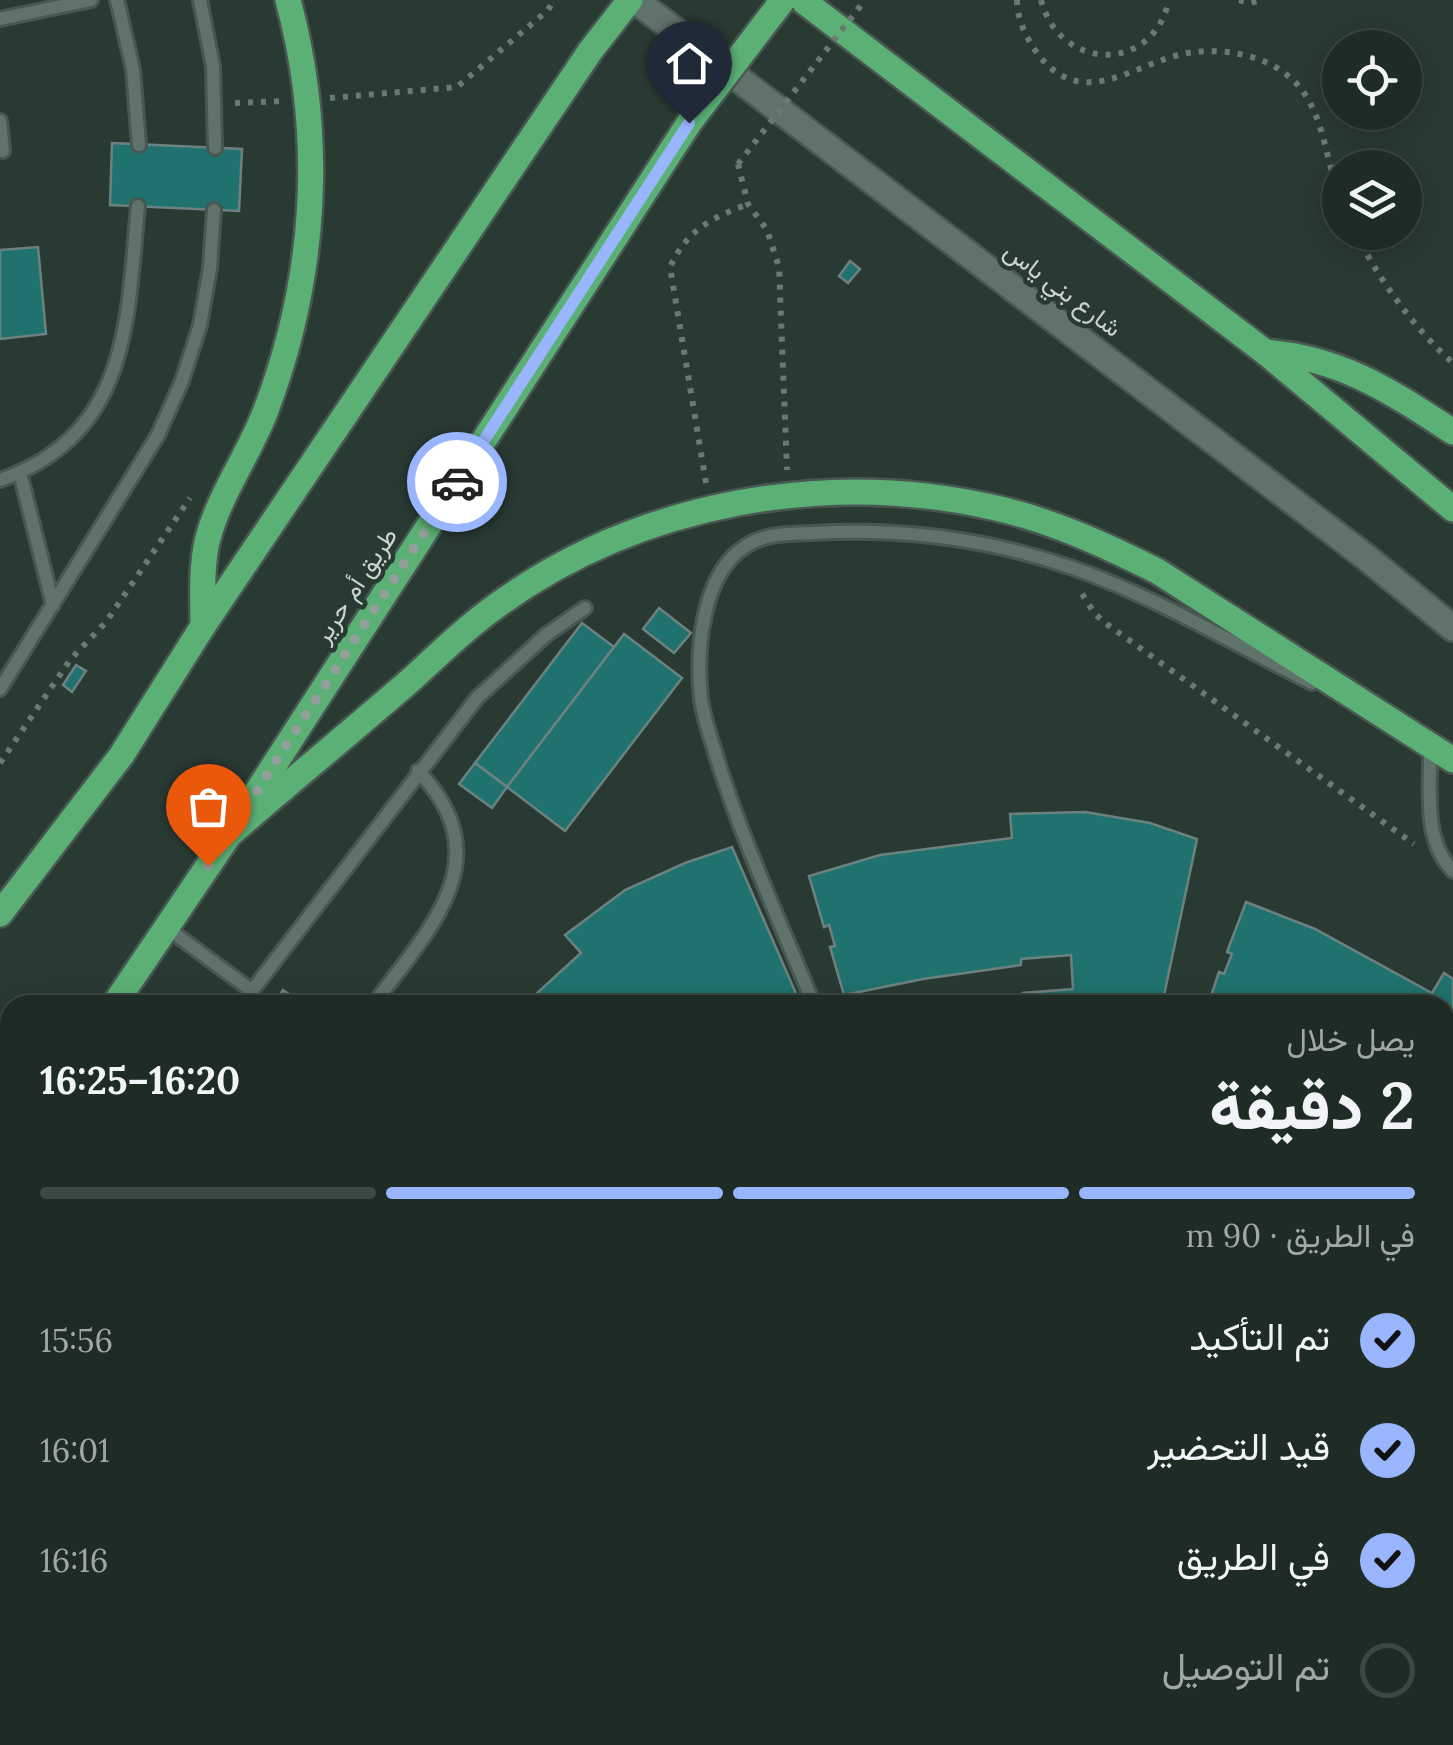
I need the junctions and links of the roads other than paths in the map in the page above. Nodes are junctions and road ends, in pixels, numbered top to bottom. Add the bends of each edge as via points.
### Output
1 (91, 0) edge
2 (117, 0) edge
3 (200, 0) edge
4 (288, 0) edge
5 (632, 0) edge
6 (783, 0) edge
7 (802, 0) edge
8 (0, 19) edge
9 (0, 121) edge
10 (140, 145) dead end
11 (215, 148) dead end
12 (3, 151) dead end
13 (138, 206) dead end
14 (214, 210) dead end
15 (1265, 352) junction
16 (1453, 432) edge
17 (20, 473) junction
18 (0, 480) edge
19 (1450, 505) edge
20 (53, 605) junction
21 (584, 608) dead end
22 (203, 626) junction
23 (1453, 628) edge
24 (20, 658) junction
25 (0, 661) edge
26 (0, 689) edge
27 (1406, 730) junction
28 (1430, 745) junction
29 (1453, 760) edge
30 (418, 772) junction
31 (228, 834) junction
32 (1449, 867) edge
33 (0, 914) edge
34 (167, 928) junction
35 (252, 991) junction
36 (121, 995) edge
37 (249, 995) edge
38 (380, 995) edge
39 (810, 995) edge

1 - 8 lane
2 - 10 lane via 133,68
3 - 11 lane via 213,66
4 - 22 main road via 308,100 310,228 286,354 207,542
5 - 22 main road via 591,50
5 - 23 main road, شارع بني ياس
6 - 31 main road, طريق أم حرير, bridge via 689,123
7 - 15 main road
9 - 12 lane
13 - 17 lane via 124,339 112,380 89,419 58,450
14 - 20 lane via 200,326 182,381 158,434
15 - 16 main road via 1344,368
15 - 19 main road
17 - 18 lane
17 - 20 lane
20 - 24 lane
21 - 30 lane via 499,676
22 - 33 main road via 121,756
24 - 25 lane
24 - 26 lane
27 - 28 main road
27 - 31 main road via 1157,571 1052,524 940,498 882,492 788,496 655,525 501,602
27 - 39 lane via 1128,590 1018,551 904,532 766,537 746,545 718,576 703,635 701,701 730,799
28 - 29 main road
28 - 32 lane via 1432,834
30 - 35 lane
30 - 38 lane via 451,819 456,875 437,918
31 - 34 main road, طريق أم حرير
34 - 35 lane
34 - 36 main road, طريق أم حرير
35 - 37 lane

